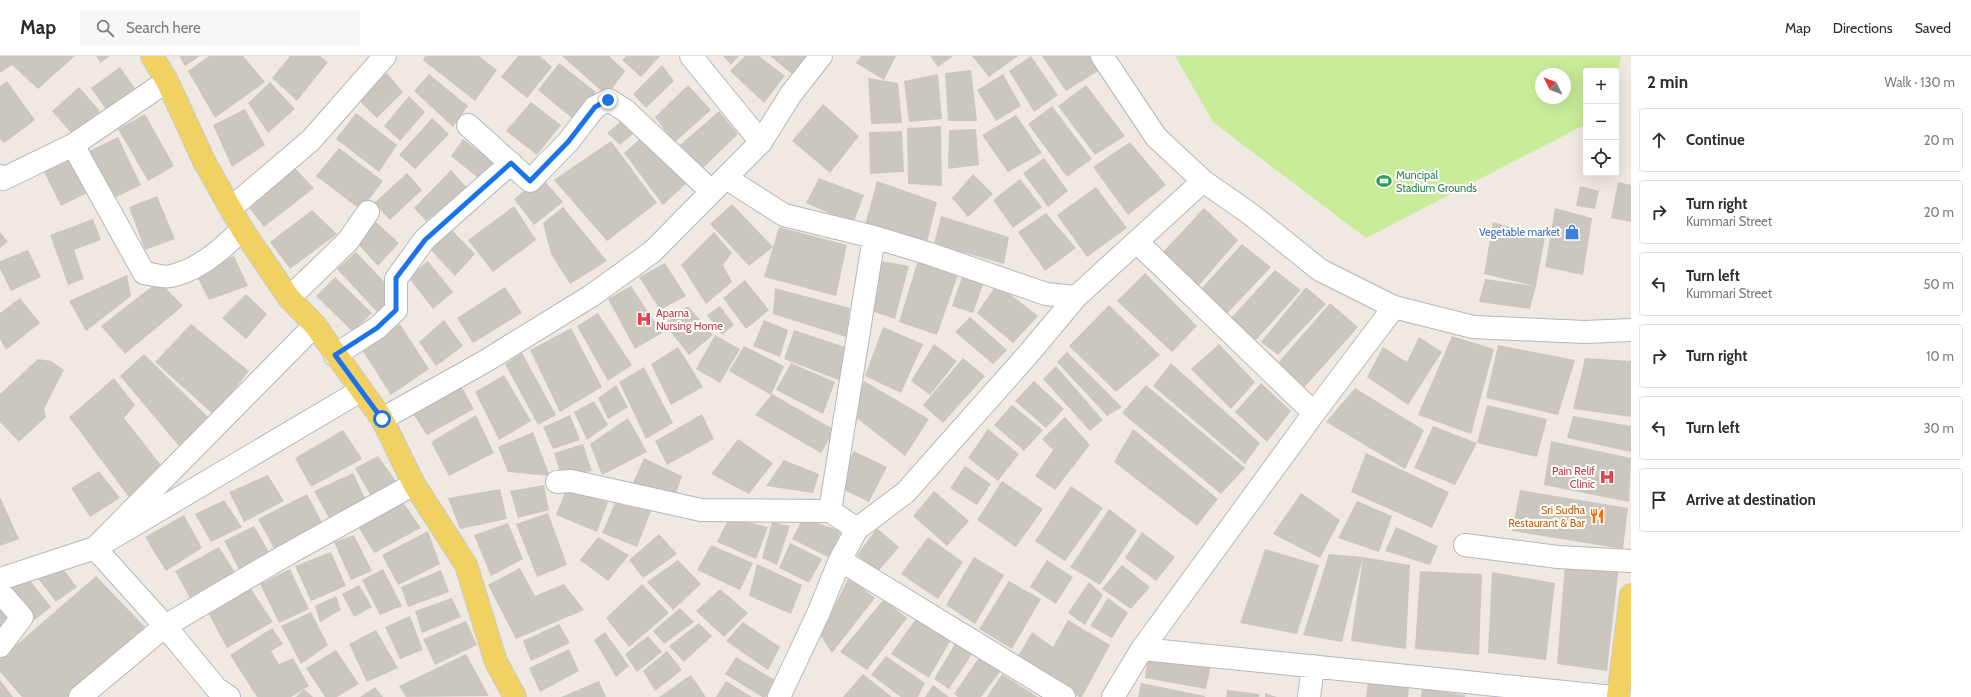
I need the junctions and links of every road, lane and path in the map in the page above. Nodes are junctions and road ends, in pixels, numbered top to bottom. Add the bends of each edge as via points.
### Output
1 (152, 56) edge
2 (385, 56) edge
3 (691, 56) edge
4 (821, 56) edge
5 (1102, 56) edge
6 (168, 80) junction
7 (468, 125) dead end
8 (761, 142) junction
9 (73, 145) junction
10 (511, 163) junction
11 (0, 176) edge
12 (1203, 181) junction
13 (718, 185) junction
14 (231, 208) junction
15 (368, 212) dead end
16 (242, 229) junction
17 (874, 237) junction
18 (1137, 242) junction
19 (1076, 297) junction
20 (289, 298) junction
21 (1394, 307) junction
22 (315, 325) junction
23 (1631, 330) edge
24 (335, 355) junction
25 (360, 390) junction
26 (1314, 413) junction
27 (382, 419) junction
28 (557, 482) dead end
29 (414, 484) junction
30 (830, 511) junction
31 (858, 529) junction
32 (1465, 545) dead end
33 (94, 548) junction
34 (840, 560) junction
35 (1631, 561) edge
36 (0, 579) edge
37 (0, 592) edge
38 (1631, 595) edge
39 (165, 626) junction
40 (0, 646) edge
41 (1142, 649) junction
42 (1313, 666) junction
43 (780, 696) edge
44 (80, 697) edge
45 (229, 697) edge
46 (515, 697) edge
47 (1064, 697) edge
48 (1113, 697) edge
49 (1309, 697) edge
50 (1613, 697) edge
51 (1618, 697) edge

1 - 6 main road
2 - 14 street via 311,140
3 - 8 street
4 - 8 street via 791,94
5 - 12 street via 1156,137
6 - 9 street
6 - 14 main road via 204,161
7 - 10 street
8 - 13 street
9 - 11 street via 3,180
9 - 16 street via 144,272 170,277 196,266 224,248
10 - 13 street via 530,181 568,142 595,107 608,100 626,111
10 - 24 street via 425,240 396,278 396,310 377,328
12 - 18 street
12 - 21 street via 1249,213 1320,270
13 - 17 street via 784,214
13 - 27 street via 652,252 591,296 484,362
14 - 16 main road
15 - 20 street via 348,240
16 - 20 main road
17 - 19 street via 1046,294
17 - 30 street
18 - 19 street
18 - 26 street
19 - 31 street via 906,492
20 - 22 main road
21 - 23 street via 1473,327 1585,332
21 - 26 street
22 - 24 main road
22 - 33 street
24 - 25 main road
25 - 27 main road
25 - 33 street
26 - 41 street
27 - 29 main road
28 - 30 street via 571,481 701,510
29 - 39 street
29 - 46 main road via 466,565 496,662
30 - 31 street
31 - 34 street
32 - 35 street via 1558,557
33 - 36 street
33 - 39 street
34 - 43 street
34 - 47 street
37 - 40 street via 22,617
38 - 51 main road
39 - 44 street
39 - 45 street via 216,688
41 - 42 street
41 - 48 street
42 - 49 street
42 - 50 street

